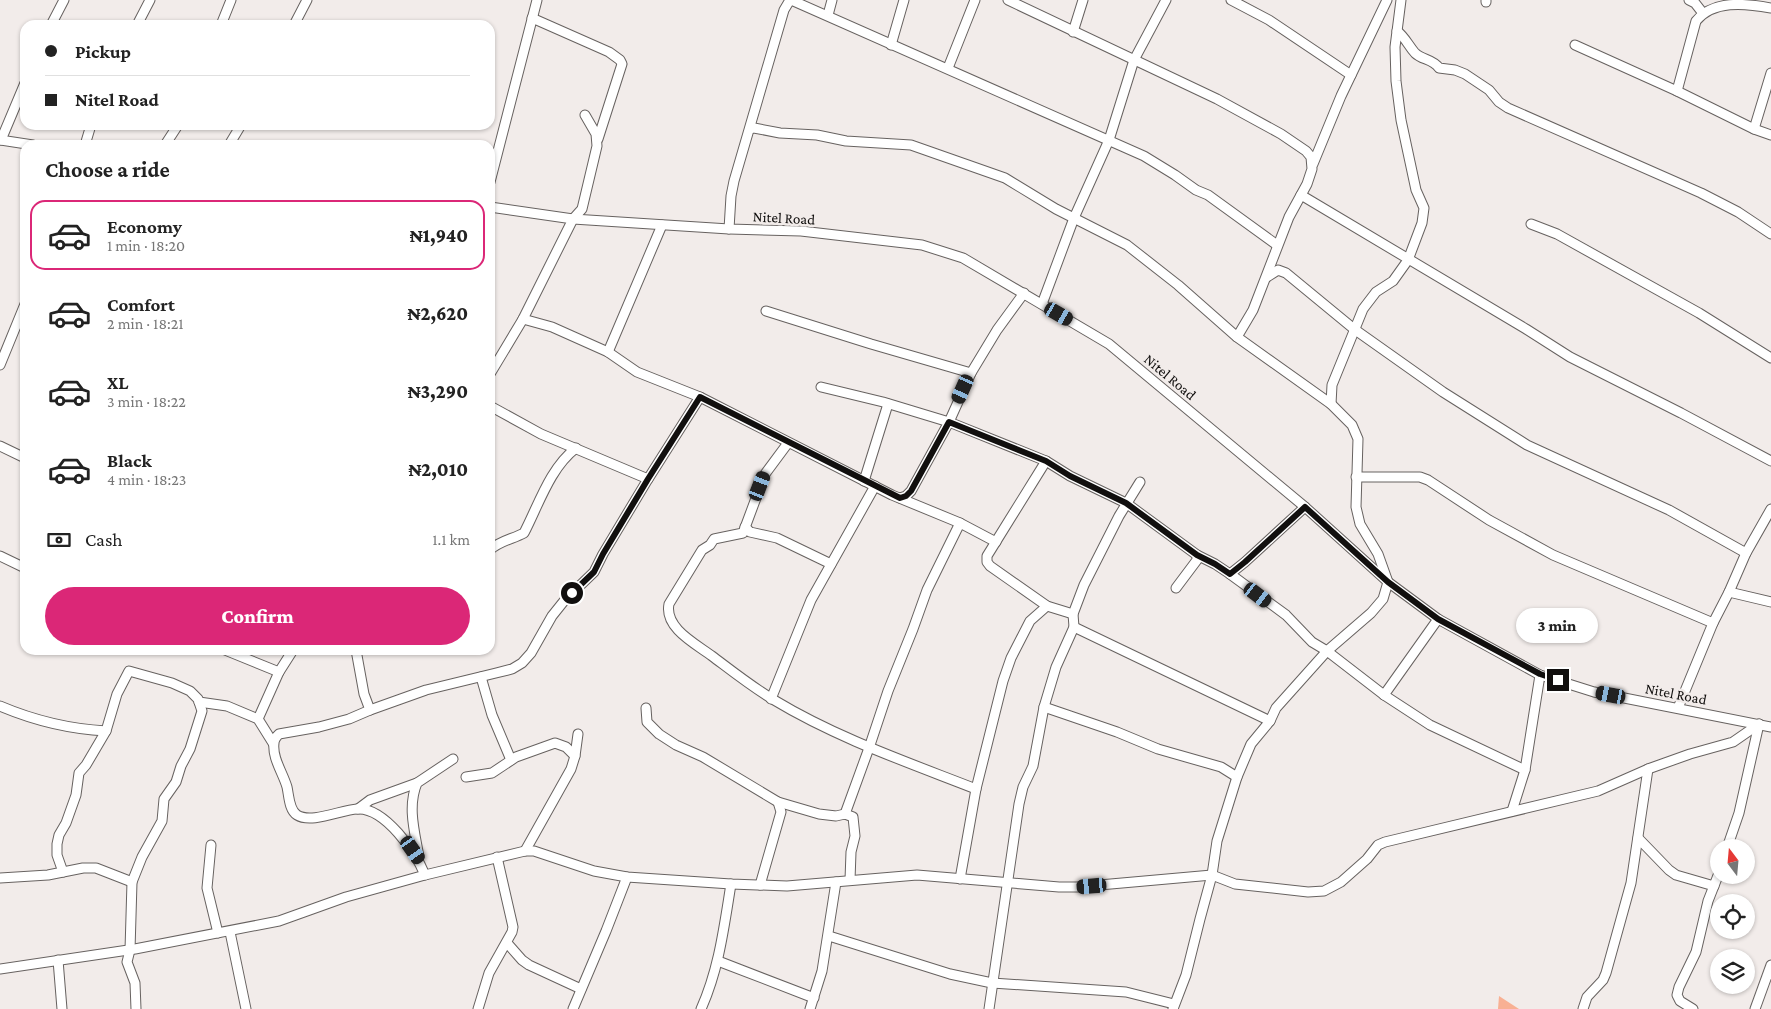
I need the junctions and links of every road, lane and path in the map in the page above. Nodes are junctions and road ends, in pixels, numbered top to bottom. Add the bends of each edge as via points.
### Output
1 (64, 0) edge
2 (150, 0) edge
3 (231, 0) edge
4 (307, 0) edge
5 (537, 0) edge
6 (781, 0) edge
7 (791, 0) edge
8 (832, 0) edge
9 (904, 0) edge
10 (975, 0) edge
11 (1008, 0) edge
12 (1083, 0) edge
13 (1166, 0) edge
14 (1230, 0) edge
15 (1387, 0) edge
16 (1401, 0) edge
17 (1689, 0) edge
18 (1771, 8) edge
19 (784, 10) junction
20 (1702, 12) junction
21 (828, 15) junction
22 (532, 18) junction
23 (54, 20) edge
24 (140, 20) edge
25 (223, 20) edge
26 (297, 20) edge
27 (1397, 31) junction
28 (1073, 32) junction
29 (890, 45) junction
30 (1575, 46) dead end
31 (1134, 60) junction
32 (948, 68) junction
33 (1771, 73) edge
34 (1351, 75) junction
35 (1677, 91) junction
36 (20, 95) edge
37 (585, 115) dead end
38 (750, 129) junction
39 (1754, 129) junction
40 (1771, 135) edge
41 (598, 139) junction
42 (1, 140) edge
43 (1109, 140) junction
44 (20, 143) edge
45 (495, 162) edge
46 (1312, 169) junction
47 (1301, 195) junction
48 (495, 208) edge
49 (1074, 218) junction
50 (573, 219) junction
51 (1530, 224) dead end
52 (662, 225) junction
53 (729, 229) junction
54 (1771, 234) edge
55 (1277, 245) junction
56 (1408, 260) junction
57 (1267, 277) junction
58 (1024, 293) junction
59 (1042, 304) junction
60 (766, 311) dead end
61 (20, 316) edge
62 (523, 319) junction
63 (1354, 328) junction
64 (1238, 337) junction
65 (0, 338) edge
66 (10, 340) junction
67 (608, 352) junction
68 (1771, 358) edge
69 (0, 365) edge
70 (495, 366) edge
71 (970, 373) junction
72 (821, 387) dead end
73 (700, 397) junction
74 (888, 404) junction
75 (1331, 404) junction
76 (495, 409) edge
77 (949, 422) junction
78 (788, 443) junction
79 (0, 446) edge
80 (576, 448) junction
81 (20, 456) edge
82 (1046, 461) junction
83 (1771, 461) edge
84 (1356, 477) junction
85 (648, 479) junction
86 (864, 481) junction
87 (1140, 482) dead end
88 (875, 486) junction
89 (900, 498) junction
90 (1126, 503) junction
91 (1305, 507) junction
92 (1771, 509) edge
93 (960, 523) junction
94 (745, 527) junction
95 (996, 542) junction
96 (495, 546) edge
97 (1746, 553) junction
98 (1197, 555) junction
99 (0, 556) edge
100 (831, 564) junction
101 (20, 566) edge
102 (1230, 574) junction
103 (1388, 582) junction
104 (1176, 588) dead end
105 (1729, 592) junction
106 (1771, 602) edge
107 (1047, 606) junction
108 (1073, 614) junction
109 (1438, 619) junction
110 (1713, 623) junction
111 (1074, 627) junction
112 (1326, 651) junction
113 (237, 655) edge
114 (290, 655) edge
115 (357, 655) edge
116 (279, 672) junction
117 (1540, 674) junction
118 (481, 677) junction
119 (1384, 695) junction
120 (771, 699) junction
121 (199, 702) junction
122 (0, 706) edge
123 (1044, 707) junction
124 (646, 708) dead end
125 (1678, 708) junction
126 (370, 710) junction
127 (258, 719) junction
128 (1270, 721) junction
129 (1759, 724) junction
130 (1771, 727) edge
131 (106, 731) junction
132 (578, 734) dead end
133 (274, 743) junction
134 (870, 748) junction
135 (575, 756) junction
136 (453, 759) dead end
137 (511, 760) junction
138 (1648, 769) junction
139 (1525, 770) junction
140 (466, 777) dead end
141 (1237, 777) junction
142 (417, 784) junction
143 (976, 788) junction
144 (778, 802) junction
145 (358, 809) junction
146 (1512, 811) junction
147 (844, 814) junction
148 (1638, 838) junction
149 (1730, 839) edge
150 (211, 845) dead end
151 (525, 851) junction
152 (497, 857) junction
153 (419, 860) junction
154 (63, 872) junction
155 (425, 875) junction
156 (1212, 875) junction
157 (627, 877) junction
158 (0, 878) edge
159 (960, 879) junction
160 (850, 880) junction
161 (132, 882) junction
162 (836, 882) junction
163 (1008, 883) junction
164 (732, 884) junction
165 (760, 885) junction
166 (1714, 886) joint
167 (230, 932) junction
168 (218, 933) junction
169 (829, 936) junction
170 (507, 943) junction
171 (130, 950) junction
172 (58, 960) junction
173 (718, 961) junction
174 (1771, 965) edge
175 (0, 969) edge
176 (992, 983) junction
177 (581, 990) junction
178 (814, 998) junction
179 (1174, 1007) edge
180 (62, 1009) edge
181 (136, 1009) edge
182 (246, 1009) edge
183 (478, 1009) edge
184 (573, 1009) edge
185 (701, 1009) edge
186 (810, 1009) edge
187 (989, 1009) edge
188 (1583, 1009) edge
189 (1692, 1009) edge
190 (1755, 1009) edge

1 - 23 street
2 - 24 street
3 - 25 street
4 - 26 street
5 - 22 street
6 - 19 street
7 - 19 street
7 - 21 street
8 - 21 street
9 - 29 street
10 - 32 street
11 - 28 street
12 - 28 street
13 - 31 street
14 - 34 street via 1269,20
15 - 34 street
16 - 27 street
17 - 20 street
18 - 20 street via 1726,1
19 - 38 street
20 - 35 street via 1696,21
21 - 29 street
22 - 41 street via 620,60 622,64
22 - 45 street
27 - 54 street via 1407,39 1415,53 1441,69 1465,74 1508,108 1701,193
27 - 56 street via 1396,81 1400,120 1416,190 1424,208
28 - 31 street
29 - 32 street
30 - 35 street
31 - 43 street
31 - 46 street via 1281,134 1306,151 1311,157
32 - 43 street
33 - 39 street
34 - 46 street
35 - 39 street
36 - 42 street
37 - 41 street
38 - 49 street via 910,145 1005,178
38 - 53 street via 731,196
39 - 40 street
41 - 50 street via 582,209
42 - 44 street
43 - 49 street
43 - 55 street via 1144,156 1208,195
46 - 47 street
47 - 55 street
47 - 56 street
48 - 50 street, Nitel Road
49 - 59 street
49 - 64 street via 1127,245
50 - 52 street, Nitel Road
50 - 62 street
51 - 68 street via 1557,234 1699,313
52 - 53 street, Nitel Road
52 - 67 street
53 - 58 street, Nitel Road via 801,231 922,244 963,258
55 - 57 street
56 - 63 street via 1394,281 1376,292
56 - 83 street via 1570,357
57 - 63 street via 1278,270 1286,273
57 - 64 street
58 - 59 street, Nitel Road
58 - 71 street
59 - 91 street, Nitel Road via 1109,344
60 - 71 street
61 - 66 street
62 - 67 street via 552,327
62 - 70 street
63 - 75 street via 1332,385
63 - 97 street via 1443,392 1527,445 1669,510
64 - 75 street
65 - 66 street
66 - 69 street
67 - 73 street via 637,372
71 - 77 street
72 - 74 street
73 - 78 street
73 - 85 street
74 - 77 street
74 - 86 street
75 - 84 street via 1352,426 1358,439
76 - 80 street via 541,434
77 - 82 street
77 - 89 street via 911,491
78 - 86 street
78 - 94 street via 765,474
79 - 81 street
80 - 85 street
80 - 96 street via 558,467 524,533
82 - 90 street
82 - 95 street
84 - 103 street via 1356,507 1360,524 1378,554
84 - 110 street via 1420,477 1428,480 1489,520 1553,555
85 - 118 street via 594,572 552,616 522,663
86 - 88 street
87 - 90 street
88 - 89 street
88 - 100 street
89 - 93 street
90 - 98 street
90 - 108 street via 1084,585
91 - 102 street
91 - 103 street, Nitel Road
92 - 97 street
93 - 95 street
93 - 134 street via 927,590
94 - 100 street via 750,532 777,538
94 - 120 street via 743,533 714,539 702,550 667,611 682,634
95 - 107 street via 987,556 990,566
97 - 105 street
98 - 102 street
98 - 104 street
99 - 101 street
100 - 120 street via 811,600
102 - 112 street via 1286,615 1312,642
103 - 109 street, Nitel Road
103 - 112 street via 1378,606
105 - 106 street
105 - 110 street
107 - 108 street
107 - 143 street via 1034,615 1011,658
108 - 111 street
109 - 117 street, Nitel Road
109 - 119 street
110 - 125 street
111 - 123 street via 1056,667
111 - 128 street
112 - 119 street
112 - 128 street via 1276,708
113 - 116 street
114 - 116 street
115 - 126 street
116 - 127 street
117 - 125 street, Nitel Road via 1594,692
117 - 139 street
118 - 126 street via 426,690
118 - 137 street via 492,715
119 - 139 street via 1430,725
120 - 134 street
121 - 127 street via 226,706
121 - 131 street via 190,691 129,670 117,694
121 - 161 street via 202,711 190,749 176,782 164,799 162,820
122 - 131 street via 34,718
123 - 141 street via 1158,749 1221,767
123 - 163 street via 1033,766 1021,794
124 - 144 street via 647,722 658,734 713,762
125 - 129 street, Nitel Road
126 - 133 street via 350,719 279,734
127 - 133 street
128 - 141 street via 1251,744
129 - 130 street, Nitel Road
129 - 138 street via 1733,742
129 - 149 street
131 - 154 street via 79,773 76,796 59,835 57,855
132 - 135 street
133 - 145 street via 295,814 303,818
134 - 143 street
134 - 147 street
135 - 137 street via 566,747 555,743
135 - 151 street via 563,786
136 - 142 street
137 - 140 street via 492,773
138 - 146 street via 1598,792
138 - 148 street
139 - 146 street
141 - 156 street via 1217,841
142 - 145 street via 370,800
142 - 153 street via 412,810
143 - 159 street
144 - 147 street via 819,814
144 - 165 street via 780,812
145 - 153 street via 374,813 397,831
146 - 156 street via 1385,842 1341,882 1324,891 1235,884
147 - 160 street via 854,821
148 - 166 street via 1676,875
148 - 188 street via 1632,884 1606,973 1587,997
150 - 168 street via 207,888
151 - 152 street
151 - 157 street
152 - 155 street
152 - 170 street via 513,927
153 - 155 street
154 - 158 street
154 - 161 street via 96,868
155 - 167 street via 346,897 290,918
156 - 163 street via 1077,887
156 - 179 street via 1186,975
157 - 164 street
157 - 177 street
159 - 160 street via 917,875
159 - 163 street
160 - 162 street
161 - 171 street
162 - 165 street
162 - 169 street
163 - 176 street
164 - 165 street
164 - 173 street
166 - 189 street via 1696,952 1677,995
167 - 168 street
167 - 182 street
168 - 171 street
169 - 176 street via 950,974
169 - 178 street
170 - 177 street via 529,965
170 - 183 street via 490,973
171 - 172 street
171 - 181 street via 127,962 135,983
172 - 175 street
172 - 180 street
173 - 178 street
173 - 185 street
174 - 190 street
176 - 179 street via 1126,992
176 - 187 street
177 - 184 street
178 - 186 street

